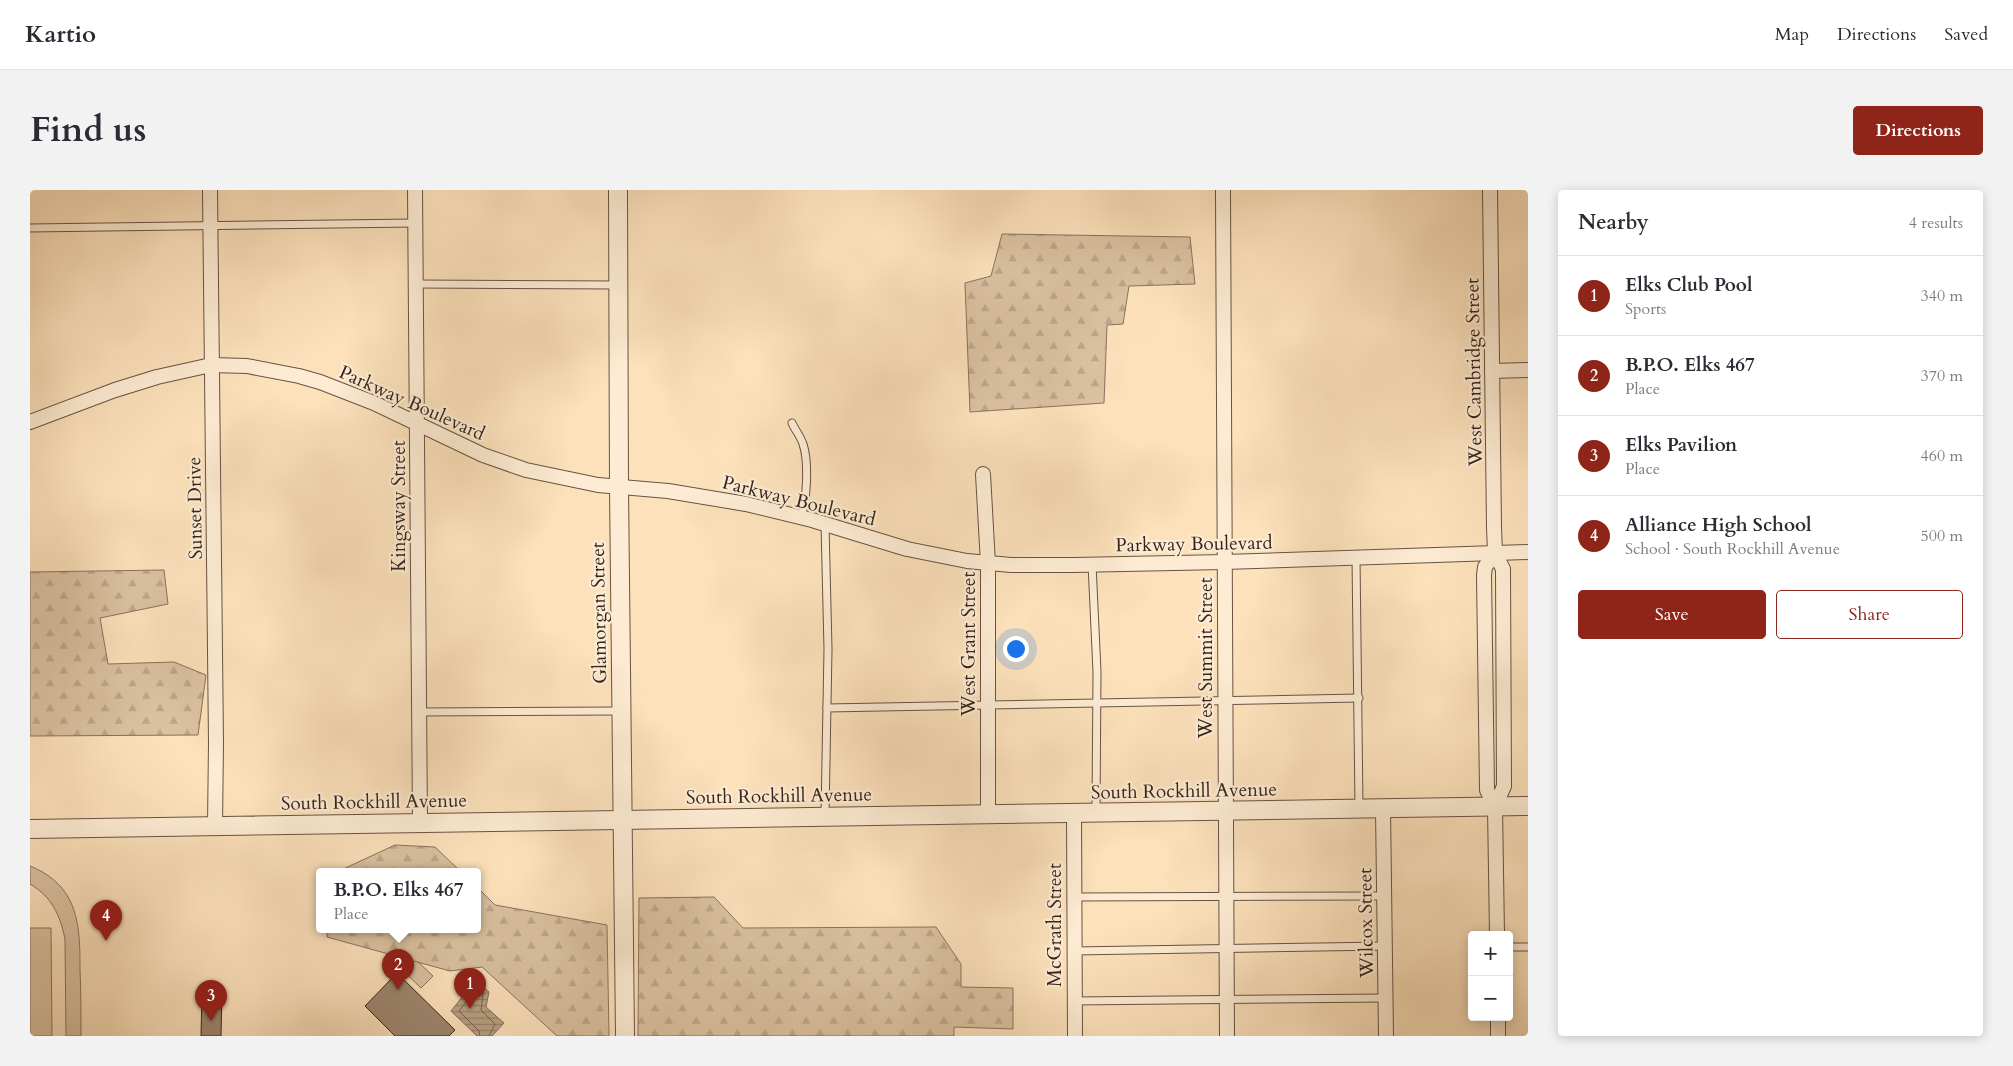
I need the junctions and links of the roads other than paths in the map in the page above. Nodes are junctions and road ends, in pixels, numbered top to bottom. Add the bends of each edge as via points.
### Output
1 (210, 190) edge
2 (415, 190) edge
3 (618, 190) edge
4 (1223, 190) edge
5 (1490, 190) edge
6 (415, 223) junction
7 (210, 225) junction
8 (30, 228) edge
9 (416, 284) junction
10 (618, 285) junction
11 (211, 365) junction
12 (1528, 370) edge
13 (1492, 371) junction
14 (30, 422) edge
15 (792, 423) dead end
16 (418, 425) junction
17 (983, 474) dead end
18 (619, 488) junction
19 (801, 517) junction
20 (825, 524) junction
21 (1528, 552) edge
22 (1495, 553) junction
23 (1356, 558) junction
24 (1224, 562) junction
25 (988, 564) junction
26 (1092, 564) junction
27 (1359, 698) junction
28 (1224, 700) junction
29 (1096, 703) junction
30 (988, 704) junction
31 (827, 708) junction
32 (622, 711) junction
33 (419, 712) junction
34 (1528, 806) edge
35 (1495, 807) junction
36 (1383, 809) junction
37 (1359, 810) junction
38 (1225, 812) junction
39 (1096, 813) junction
40 (988, 814) junction
41 (1074, 814) junction
42 (825, 816) junction
43 (624, 821) junction
44 (420, 823) junction
45 (215, 826) junction
46 (30, 829) edge
47 (1226, 895) junction
48 (1384, 896) junction
49 (1074, 897) junction
50 (1497, 931) edge
51 (1385, 946) junction
52 (1513, 947) edge
53 (1528, 947) edge
54 (1226, 949) junction
55 (1074, 952) junction
56 (1386, 998) junction
57 (1226, 1000) junction
58 (1074, 1001) junction
59 (1498, 1021) edge
60 (626, 1036) edge
61 (1074, 1036) edge
62 (1227, 1036) edge
63 (1386, 1036) edge
64 (1498, 1036) edge

1 - 7 street, Sunset Drive
2 - 6 street, Kingsway Street
3 - 10 street, Glamorgan Street
4 - 24 street, West Summit Street
5 - 13 street, West Cambridge Street
6 - 7 lane
6 - 9 street, Kingsway Street
7 - 8 lane
7 - 11 street, Sunset Drive
9 - 10 lane
9 - 16 street, Kingsway Street
10 - 18 street, Glamorgan Street
11 - 14 street, Parkway Boulevard via 115,390
11 - 16 street, Parkway Boulevard via 247,366 299,376 374,403
11 - 45 street, Sunset Drive
12 - 13 street
13 - 22 street, West Cambridge Street
15 - 19 lane via 803,445 806,470 805,505
16 - 18 street, Parkway Boulevard via 483,455 526,470
16 - 33 street, Kingsway Street
17 - 25 street, West Grant Street
18 - 19 street, Parkway Boulevard via 678,493
18 - 32 street, Glamorgan Street
19 - 20 street, Parkway Boulevard
20 - 25 street, Parkway Boulevard via 907,549
20 - 31 lane
21 - 22 street, Parkway Boulevard
22 - 23 street, Parkway Boulevard
22 - 35 street, West Cambridge Street via 1502,569 1504,786
23 - 24 street, Parkway Boulevard
23 - 27 lane
24 - 26 street, Parkway Boulevard
24 - 28 street, West Summit Street
25 - 26 street, Parkway Boulevard
25 - 30 street, West Grant Street
26 - 29 lane
27 - 28 lane
27 - 37 lane
28 - 29 lane
28 - 38 street, West Summit Street
29 - 30 lane
29 - 39 lane
30 - 31 lane
30 - 40 street, West Grant Street
31 - 42 lane
32 - 33 lane
32 - 43 street, Glamorgan Street
33 - 44 street, Kingsway Street
34 - 35 street, South Rockhill Avenue
35 - 36 street, South Rockhill Avenue
35 - 50 street, West Cambridge Street
36 - 37 street, South Rockhill Avenue
36 - 48 street, Wilcox Street
37 - 38 street, South Rockhill Avenue
38 - 39 street, South Rockhill Avenue
38 - 47 street, West Summit Street
39 - 41 street, South Rockhill Avenue
40 - 41 street, South Rockhill Avenue
40 - 42 street, South Rockhill Avenue
41 - 49 street, McGrath Street
42 - 43 street, South Rockhill Avenue
43 - 44 street, South Rockhill Avenue
43 - 60 street, Glamorgan Street
44 - 45 street, South Rockhill Avenue
45 - 46 street, South Rockhill Avenue
47 - 48 lane
47 - 49 lane
47 - 54 street, West Summit Street
48 - 51 street, Wilcox Street
49 - 55 street, McGrath Street
51 - 54 lane
51 - 56 street, Wilcox Street
52 - 53 lane
54 - 55 lane
54 - 57 street, West Summit Street
55 - 58 street, McGrath Street
56 - 57 lane
56 - 63 street, Wilcox Street
57 - 58 lane
57 - 62 street, West Summit Street
58 - 61 street, McGrath Street
59 - 64 street

